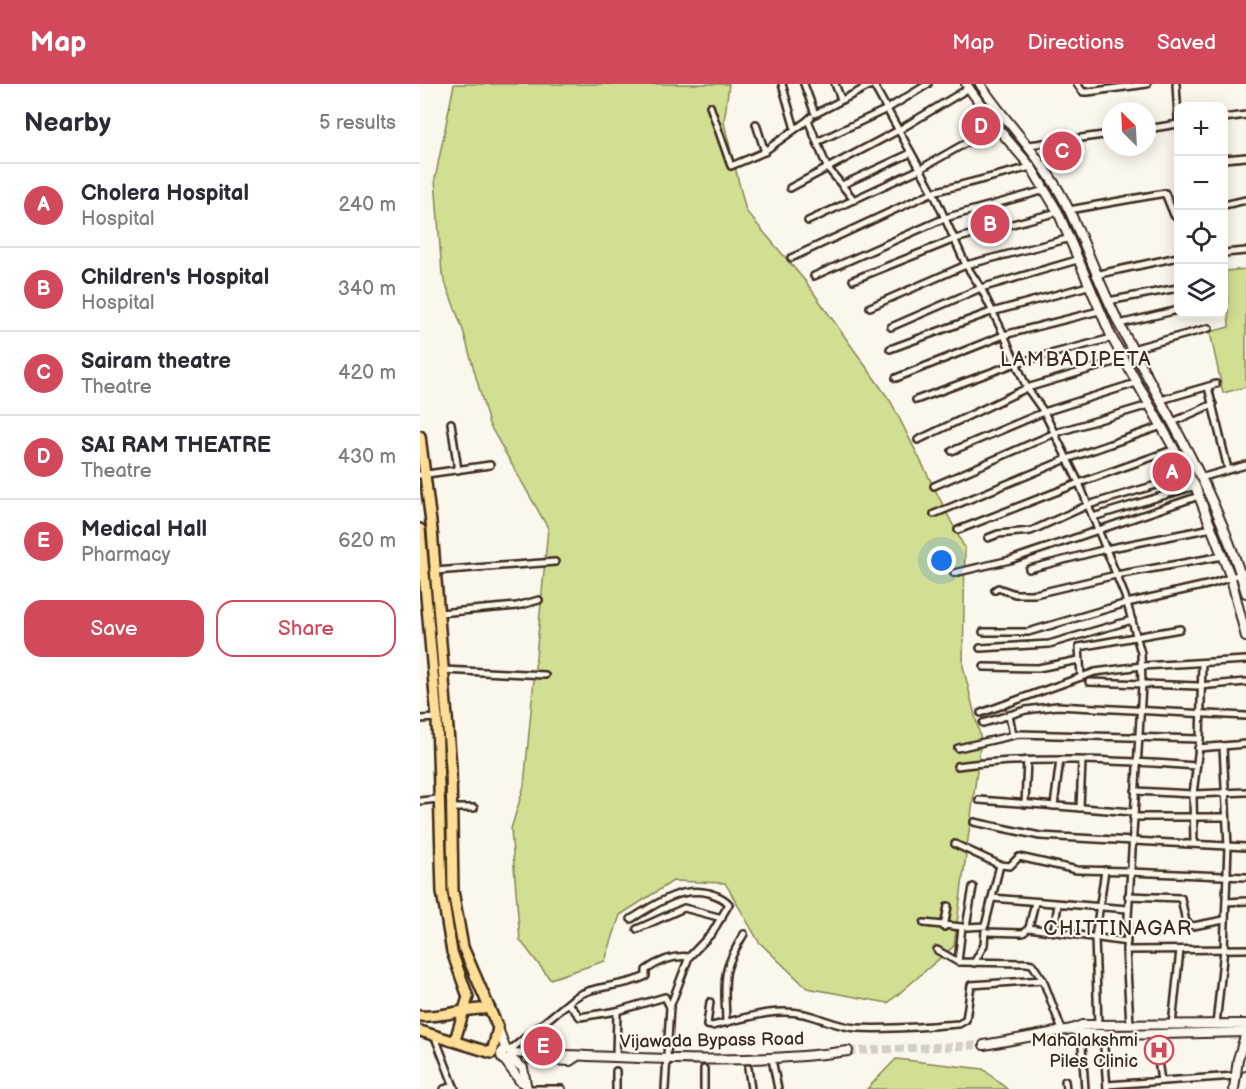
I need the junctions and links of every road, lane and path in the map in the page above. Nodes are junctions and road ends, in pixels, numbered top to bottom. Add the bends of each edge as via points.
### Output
1 (782, 84) edge
2 (804, 84) edge
3 (835, 84) edge
4 (928, 84) edge
5 (980, 84) edge
6 (1077, 84) edge
7 (1147, 84) edge
8 (1176, 84) edge
9 (864, 86) edge
10 (967, 86) edge
11 (841, 99) junction
12 (993, 102) junction
13 (1178, 102) edge
14 (710, 106) dead end
15 (983, 108) junction
16 (887, 109) junction
17 (814, 114) junction
18 (1246, 115) edge
19 (1228, 117) edge
20 (808, 120) junction
21 (756, 124) dead end
22 (1174, 125) edge
23 (996, 126) junction
24 (1156, 128) edge
25 (795, 129) junction
26 (899, 130) junction
27 (1102, 135) edge
28 (817, 142) junction
29 (1029, 145) junction
30 (765, 152) junction
31 (911, 153) junction
32 (1246, 157) edge
33 (1228, 159) edge
34 (827, 167) junction
35 (1031, 167) junction
36 (920, 169) junction
37 (842, 185) junction
38 (790, 188) dead end
39 (1045, 190) junction
40 (933, 192) junction
41 (854, 200) junction
42 (1246, 200) edge
43 (1228, 204) edge
44 (1069, 210) junction
45 (1058, 212) junction
46 (1174, 215) edge
47 (945, 218) junction
48 (808, 221) dead end
49 (955, 239) junction
50 (1067, 239) junction
51 (1246, 251) edge
52 (1228, 253) edge
53 (791, 258) dead end
54 (1174, 258) edge
55 (1077, 260) junction
56 (966, 265) junction
57 (1095, 275) junction
58 (814, 276) dead end
59 (853, 280) dead end
60 (1088, 286) junction
61 (981, 288) junction
62 (1174, 289) edge
63 (1108, 301) junction
64 (870, 307) dead end
65 (1099, 310) junction
66 (1174, 311) edge
67 (993, 312) junction
68 (1119, 324) junction
69 (891, 327) dead end
70 (1209, 328) dead end
71 (1004, 335) junction
72 (1112, 338) junction
73 (890, 349) dead end
74 (1132, 349) junction
75 (1124, 359) junction
76 (1016, 363) junction
77 (896, 378) dead end
78 (1136, 382) junction
79 (1216, 384) dead end
80 (1208, 387) junction
81 (1027, 388) junction
82 (916, 400) dead end
83 (1161, 400) junction
84 (1213, 404) junction
85 (1149, 405) junction
86 (1044, 411) junction
87 (1173, 422) junction
88 (451, 423) dead end
89 (1162, 426) junction
90 (1055, 433) junction
91 (420, 436) edge
92 (918, 440) dead end
93 (1175, 449) junction
94 (952, 451) dead end
95 (1067, 459) junction
96 (490, 465) dead end
97 (1246, 465) edge
98 (458, 470) junction
99 (1228, 470) junction
100 (422, 475) edge
101 (1202, 477) junction
102 (1192, 480) junction
103 (1079, 483) junction
104 (934, 486) dead end
105 (1199, 496) junction
106 (1088, 505) junction
107 (934, 514) dead end
108 (1093, 517) junction
109 (1213, 527) junction
110 (420, 529) edge
111 (1097, 529) junction
112 (958, 530) dead end
113 (988, 538) dead end
114 (1106, 549) junction
115 (1223, 556) junction
116 (555, 562) dead end
117 (422, 564) edge
118 (1029, 569) dead end
119 (435, 571) junction
120 (954, 573) dead end
121 (1243, 573) edge
122 (1116, 575) junction
123 (1232, 578) junction
124 (994, 590) dead end
125 (1246, 592) edge
126 (539, 600) dead end
127 (1127, 603) junction
128 (439, 613) junction
129 (1132, 620) junction
130 (424, 622) edge
131 (1180, 629) dead end
132 (983, 632) dead end
133 (1137, 638) junction
134 (1246, 638) edge
135 (980, 648) dead end
136 (1079, 660) junction
137 (1246, 660) edge
138 (1202, 663) junction
139 (1142, 666) junction
140 (984, 667) dead end
141 (443, 670) junction
142 (545, 675) dead end
143 (1081, 676) junction
144 (1089, 682) dead end
145 (1246, 682) edge
146 (1142, 686) junction
147 (1201, 686) junction
148 (1141, 710) junction
149 (981, 713) dead end
150 (1200, 713) junction
151 (1009, 715) junction
152 (1246, 716) edge
153 (442, 718) junction
154 (420, 720) edge
155 (983, 723) dead end
156 (1013, 735) junction
157 (1139, 735) junction
158 (1200, 739) junction
159 (1246, 744) edge
160 (1223, 746) junction
161 (1198, 747) junction
162 (958, 748) dead end
163 (1028, 760) junction
164 (1060, 760) junction
165 (1082, 760) junction
166 (1137, 761) junction
167 (957, 766) dead end
168 (1196, 766) junction
169 (1135, 791) junction
170 (1246, 792) edge
171 (1224, 793) junction
172 (1193, 794) junction
173 (441, 799) junction
174 (979, 800) dead end
175 (420, 801) edge
176 (1025, 804) junction
177 (1054, 806) junction
178 (452, 808) junction
179 (474, 808) dead end
180 (1080, 808) junction
181 (1133, 814) junction
182 (1225, 817) junction
183 (1193, 818) junction
184 (974, 822) dead end
185 (1131, 842) junction
186 (955, 844) dead end
187 (1194, 844) junction
188 (1228, 847) junction
189 (1246, 847) edge
190 (1000, 865) junction
191 (1105, 870) junction
192 (1130, 872) junction
193 (1227, 876) junction
194 (1246, 877) edge
195 (973, 887) dead end
196 (1128, 896) junction
197 (992, 898) junction
198 (1246, 901) edge
199 (1035, 902) junction
200 (1226, 902) junction
201 (1058, 904) junction
202 (948, 906) dead end
203 (1100, 907) junction
204 (1128, 909) junction
205 (722, 918) junction
206 (631, 919) dead end
207 (1224, 920) junction
208 (924, 923) dead end
209 (944, 927) junction
210 (965, 927) junction
211 (1029, 928) junction
212 (637, 929) dead end
213 (985, 929) junction
214 (1054, 931) junction
215 (744, 934) dead end
216 (1095, 938) junction
217 (1126, 942) junction
218 (1224, 949) junction
219 (1246, 949) edge
220 (937, 950) dead end
221 (1126, 950) junction
222 (1180, 950) junction
223 (689, 957) junction
224 (958, 962) junction
225 (974, 963) junction
226 (1043, 980) junction
227 (710, 1002) dead end
228 (568, 1003) junction
229 (670, 1007) junction
230 (490, 1010) junction
231 (465, 1011) junction
232 (617, 1011) junction
233 (420, 1016) edge
234 (726, 1023) junction
235 (1246, 1024) edge
236 (1098, 1025) junction
237 (1130, 1025) junction
238 (1172, 1025) junction
239 (1216, 1025) junction
240 (498, 1029) junction
241 (1072, 1029) junction
242 (1062, 1030) junction
243 (420, 1031) edge
244 (1246, 1032) edge
245 (1081, 1033) junction
246 (1103, 1034) junction
247 (1154, 1034) junction
248 (435, 1035) junction
249 (455, 1040) junction
250 (984, 1045) tunnel mouth
251 (848, 1051) tunnel mouth
252 (492, 1053) junction
253 (507, 1054) junction
254 (616, 1058) junction
255 (666, 1058) junction
256 (772, 1059) junction
257 (748, 1068) dead end
258 (704, 1069) dead end
259 (616, 1071) dead end
260 (1235, 1076) junction
261 (1246, 1076) edge
262 (1065, 1081) dead end
263 (1161, 1081) junction
264 (527, 1087) edge
265 (1107, 1087) edge
266 (455, 1088) edge
267 (444, 1089) edge
268 (562, 1089) edge
269 (616, 1089) edge
270 (665, 1089) edge
271 (704, 1089) edge
272 (751, 1089) edge
273 (778, 1089) edge
274 (1066, 1089) edge
275 (1085, 1089) edge
276 (1234, 1089) edge
277 (1245, 1089) edge

1 - 25 street
2 - 17 street
3 - 11 street
4 - 16 street
5 - 12 street
6 - 7 street via 1088,93
8 - 13 street
9 - 11 street
9 - 16 street via 873,84
10 - 15 street
10 - 26 street
11 - 17 street
12 - 15 street
12 - 29 street
14 - 30 street via 729,165
15 - 23 street
16 - 26 street
16 - 28 street
17 - 20 street
18 - 19 street
20 - 25 street
20 - 28 street
21 - 30 street
22 - 24 street
23 - 35 street
23 - 36 street
25 - 30 street
26 - 31 street
26 - 34 street
27 - 29 street
28 - 34 street
29 - 44 street
31 - 36 street
31 - 37 street
32 - 33 street
34 - 37 street
34 - 38 street
35 - 39 street
35 - 40 street
36 - 40 street
36 - 41 street
37 - 41 street
39 - 45 street
39 - 47 street
40 - 47 street
40 - 53 street
41 - 48 street
42 - 43 street
44 - 46 street via 1165,193
44 - 57 street
45 - 49 street
45 - 50 street
47 - 49 street
47 - 58 street
49 - 56 street
49 - 59 street
50 - 55 street
50 - 56 street
51 - 52 street
54 - 57 street
55 - 60 street
55 - 61 street
56 - 61 street
56 - 64 street
57 - 63 street
60 - 65 street
60 - 67 street
61 - 67 street
61 - 69 street
62 - 63 street
63 - 68 street
65 - 71 street
65 - 72 street
66 - 68 street
67 - 71 street
67 - 73 street
68 - 74 street
70 - 74 street
71 - 76 street
71 - 77 street
72 - 75 street
72 - 76 street
74 - 83 street
75 - 78 street
75 - 81 street
76 - 81 street
76 - 82 street
78 - 85 street
78 - 86 street
79 - 80 street
80 - 83 street
80 - 84 street
81 - 86 street
81 - 92 street
83 - 87 street
84 - 87 street
84 - 99 street
85 - 89 street
85 - 90 street
86 - 90 street
86 - 94 street
87 - 101 street
88 - 98 street
89 - 93 street
89 - 95 street
90 - 95 street
90 - 104 street
91 - 100 main road
93 - 102 street
93 - 103 street
95 - 103 street
95 - 107 street
96 - 98 street
97 - 99 street
98 - 100 street
99 - 101 street
100 - 119 main road
101 - 102 street
101 - 121 street
102 - 105 street
102 - 106 street
102 - 108 street
103 - 106 street
103 - 112 street
105 - 109 street
105 - 111 street
106 - 108 street
106 - 113 street via 1031,531
108 - 111 street
109 - 114 street
109 - 115 street
110 - 117 main road
111 - 114 street
111 - 120 street via 1010,560
114 - 118 street
114 - 122 street
115 - 122 street
115 - 123 street
116 - 119 street
117 - 130 main road
119 - 128 main road
121 - 123 street
121 - 125 street
122 - 124 street via 1035,594
122 - 127 street
123 - 127 street
123 - 134 street
126 - 128 street via 517,606
127 - 129 street
127 - 132 street via 1028,632
128 - 141 main road
129 - 133 street
129 - 135 street via 1049,644
130 - 153 main road
131 - 133 street
133 - 136 street via 1079,647
133 - 139 street
136 - 140 street via 1038,668
136 - 143 street
137 - 138 street
138 - 139 street
138 - 147 street
139 - 143 street
139 - 146 street
141 - 142 street
141 - 153 main road
143 - 149 street
144 - 146 street
145 - 147 street
146 - 147 street
146 - 148 street
147 - 150 street
148 - 150 street
148 - 151 street via 1057,706
148 - 157 street
150 - 152 street
150 - 158 street
151 - 155 street
151 - 156 street
153 - 154 street
153 - 173 main road
153 - 178 main road
156 - 157 street
156 - 162 street
157 - 158 street
157 - 166 street
158 - 161 street
159 - 160 street
160 - 161 street
160 - 171 street
161 - 168 street
163 - 164 street
163 - 167 street
163 - 176 street
164 - 165 street
164 - 177 street
165 - 166 street
165 - 180 street
166 - 168 street
166 - 169 street
168 - 172 street
169 - 172 street
169 - 181 street
170 - 171 street
171 - 172 street
171 - 182 street
172 - 183 street
173 - 175 street
173 - 231 main road via 442,892 452,952 467,990
174 - 176 street
176 - 177 street
177 - 180 street
178 - 179 street
178 - 230 main road via 451,866 457,926
180 - 181 street
181 - 183 street
181 - 185 street
182 - 183 street
182 - 188 street
183 - 187 street
184 - 185 street via 1040,836
185 - 187 street
185 - 192 street
186 - 190 street
187 - 188 street
188 - 189 street
188 - 193 street
190 - 191 street via 1010,866 1019,857 1077,870
190 - 197 street
191 - 192 street
191 - 203 street
192 - 193 street
192 - 196 street
193 - 194 street
193 - 200 street
195 - 210 street
196 - 204 street
196 - 207 street via 1178,897 1183,901 1186,922 1193,926
197 - 199 street
197 - 213 street
198 - 200 street
199 - 201 street
199 - 211 street
200 - 207 street
201 - 203 street
201 - 214 street
202 - 209 street
203 - 204 street
203 - 216 street
204 - 217 street
205 - 206 street via 729,908 727,902 691,891 670,896
205 - 212 street via 684,908
205 - 223 street
207 - 218 street
208 - 209 street
209 - 210 street
210 - 213 street
210 - 224 street
211 - 213 street via 1023,933
211 - 214 street
213 - 225 street via 984,945
214 - 216 street
215 - 234 street via 724,976
216 - 217 street
216 - 236 street
217 - 221 street
218 - 219 street
218 - 222 street
218 - 239 street
220 - 224 street
221 - 222 street
221 - 237 street
222 - 238 street
223 - 228 street via 669,959 650,967 646,976 636,982 581,991
223 - 229 street
224 - 225 street
225 - 226 street via 1028,963
226 - 234 street via 971,985 966,1020 960,1024 855,1028 787,1013 744,1016
226 - 242 street
227 - 234 street via 707,1025
228 - 232 street via 580,1017
228 - 253 street
229 - 232 street via 665,997
229 - 255 street
230 - 231 main road
230 - 240 main road
231 - 233 main road
231 - 249 main road
232 - 254 street
235 - 239 street
236 - 237 street
236 - 241 street
237 - 238 street
238 - 239 street
240 - 252 main road
240 - 253 street
241 - 242 street
241 - 245 street
242 - 250 street
243 - 248 main road, Vijawada Bypass Road
244 - 247 street
244 - 260 street
245 - 246 street
245 - 275 street
246 - 247 street
246 - 265 street
247 - 263 street
248 - 249 main road, Vijawada Bypass Road
248 - 266 street
249 - 252 main road, Vijawada Bypass Road
251 - 256 street, Vijawada Bypass Road
252 - 253 street, Vijawada Bypass Road
253 - 254 street, Vijawada Bypass Road
253 - 264 street via 520,1082
254 - 255 street, Vijawada Bypass Road
255 - 256 street, Vijawada Bypass Road
255 - 270 street
256 - 273 street
257 - 272 street
258 - 271 street
259 - 269 street
260 - 263 street
260 - 276 street
261 - 277 street
262 - 274 street
263 - 265 street
264 - 268 street
266 - 267 street

